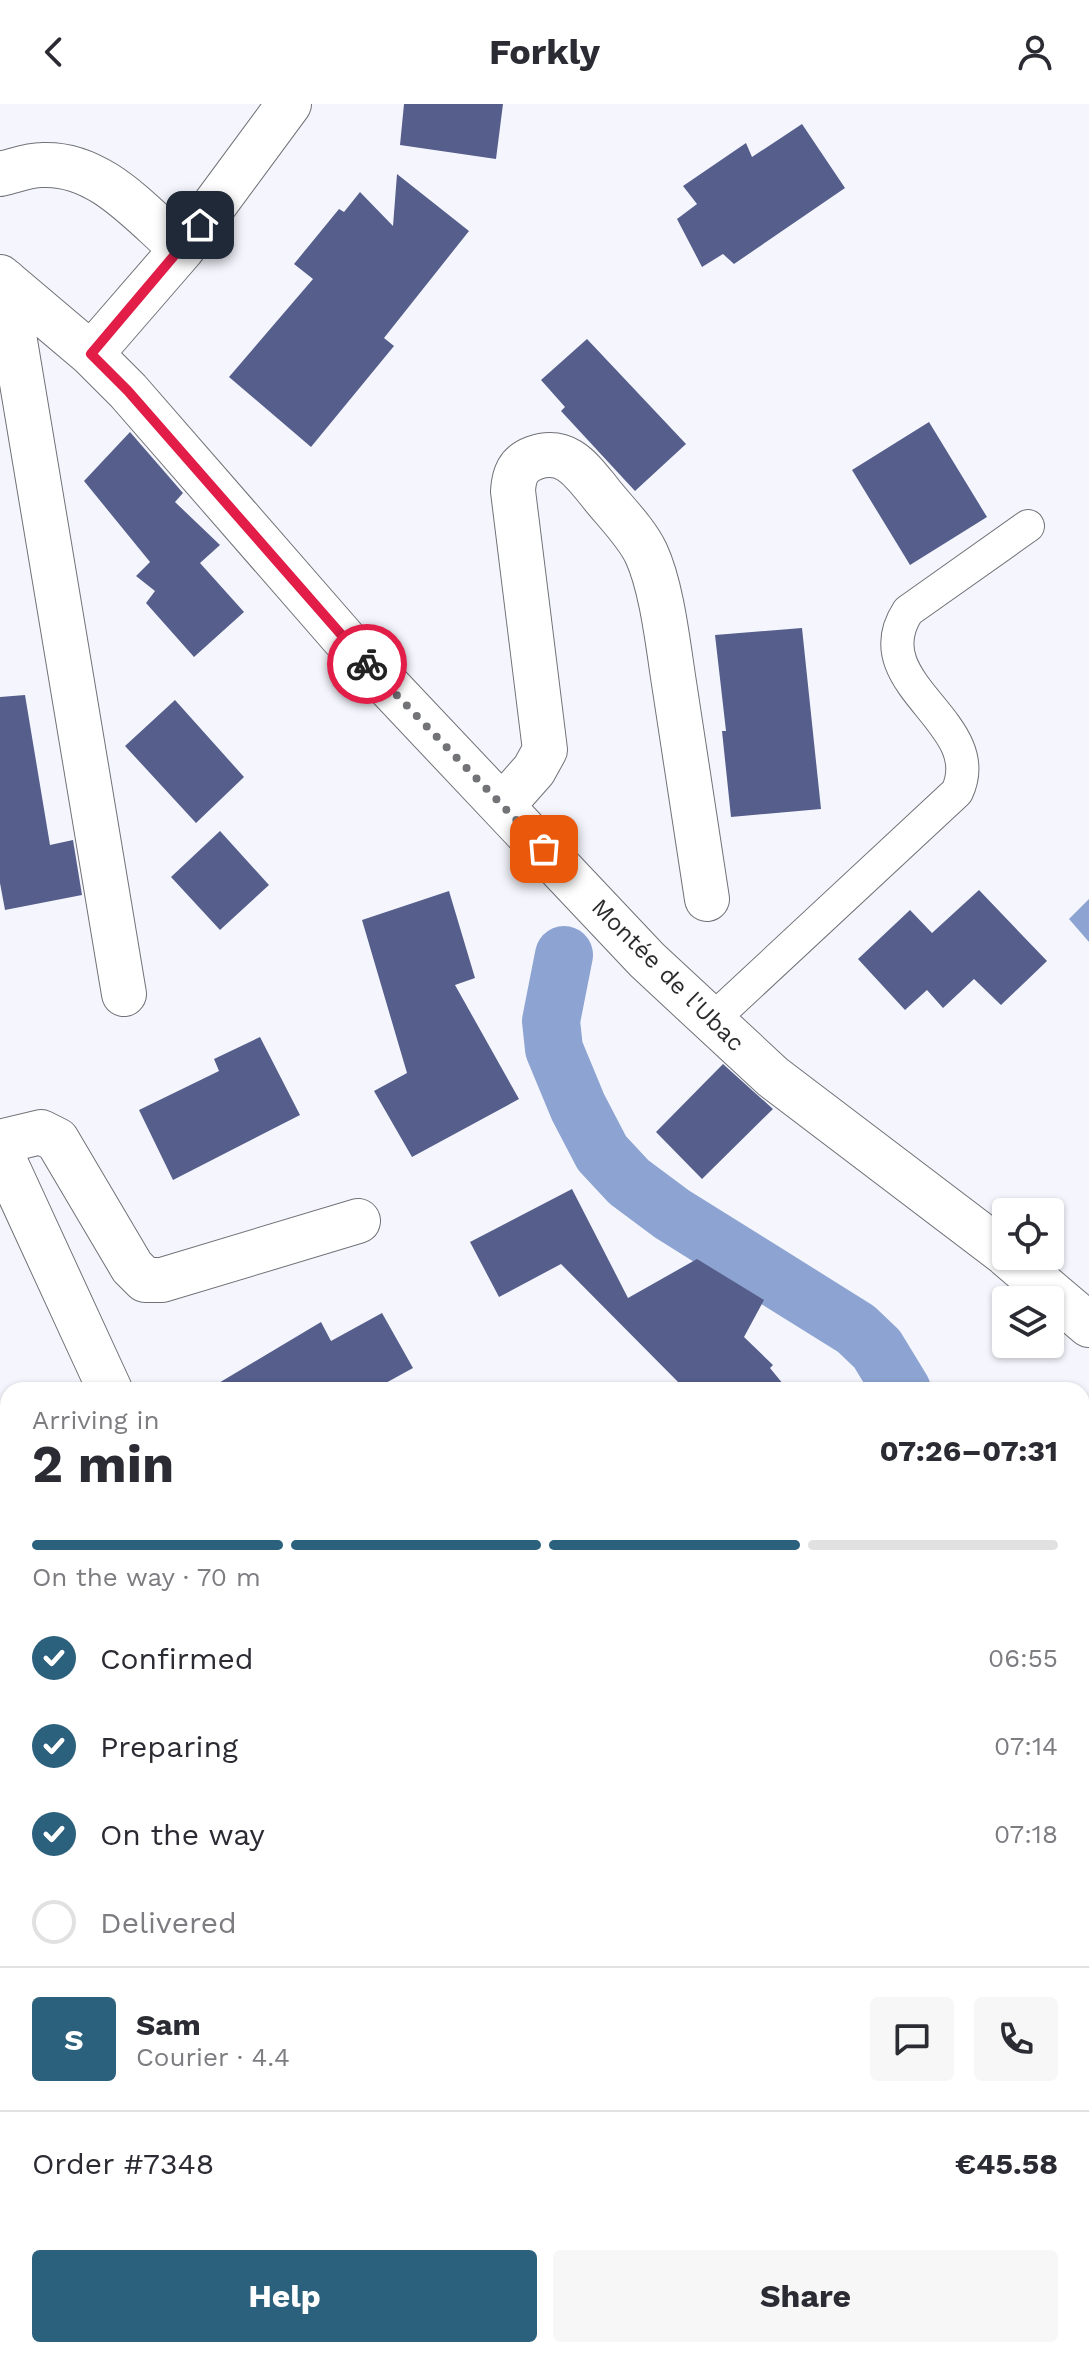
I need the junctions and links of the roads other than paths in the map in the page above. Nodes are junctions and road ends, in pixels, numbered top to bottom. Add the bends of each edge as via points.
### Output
1 (289, 104) edge
2 (0, 174) edge
3 (182, 249) junction
4 (3, 279) edge
5 (91, 354) junction
6 (1028, 526) dead end
7 (503, 805) junction
8 (707, 899) dead end
9 (124, 994) dead end
10 (712, 1020) junction
11 (0, 1142) edge
12 (0, 1151) edge
13 (358, 1221) dead end
14 (992, 1244) edge
15 (1025, 1270) edge
16 (1089, 1325) edge
17 (106, 1382) edge

1 - 3 street
2 - 3 street via 39,165 79,169 100,178
3 - 5 street
4 - 5 street, Montée de l'Ubac
4 - 9 street
5 - 7 street, Montée de l'Ubac via 345,640
6 - 10 lane via 908,611 899,629 897,649 905,672 949,730 961,755 964,768 957,792
7 - 8 street via 545,750 514,478 525,462 562,455 589,480 650,564 663,615
7 - 10 street, Montée de l'Ubac via 647,960
10 - 14 street, Montée de l'Ubac via 773,1077
11 - 13 street via 41,1132 57,1140 132,1267 145,1280 162,1280
12 - 17 street
15 - 16 street, Montée de l'Ubac

